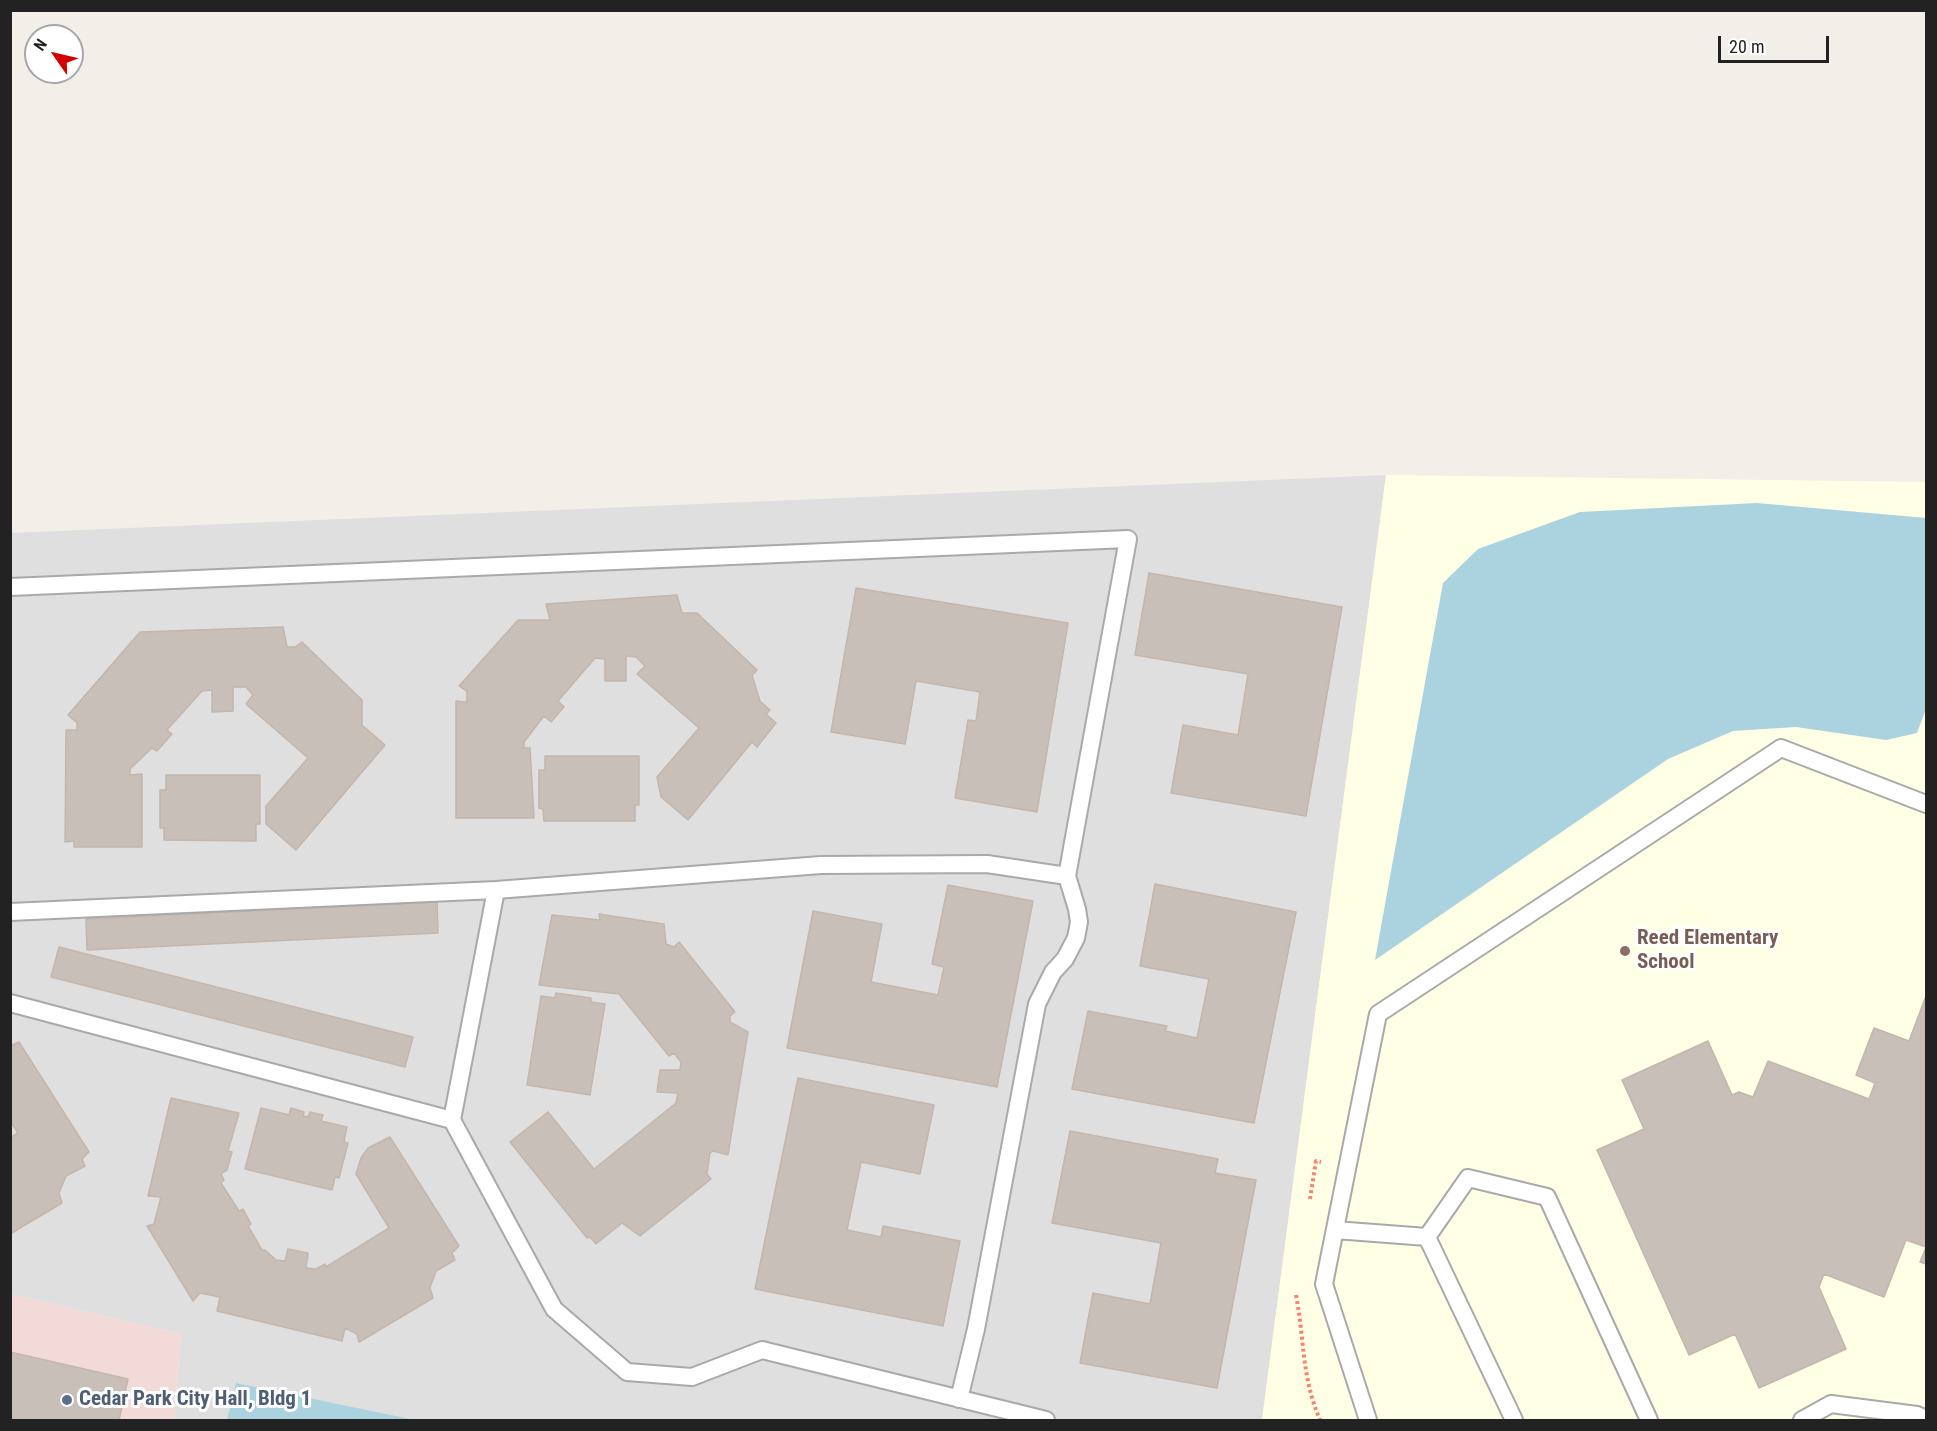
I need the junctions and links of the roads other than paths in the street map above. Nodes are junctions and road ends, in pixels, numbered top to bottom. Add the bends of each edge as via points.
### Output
1 (10, 587) edge
2 (1926, 804) edge
3 (1067, 876) junction
4 (496, 890) junction
5 (10, 912) edge
6 (10, 1003) edge
7 (452, 1120) junction
8 (1335, 1230) junction
9 (1427, 1237) junction
10 (959, 1399) junction
11 (1926, 1419) edge
12 (1046, 1420) edge
13 (1368, 1420) edge
14 (1514, 1420) edge
15 (1649, 1420) edge
16 (1802, 1420) edge

1 - 3 lane via 1128,539
2 - 8 lane via 1781,748 1378,1014
3 - 4 lane via 987,864 820,865
3 - 10 lane via 1079,922 1076,938 1036,1004 976,1329
4 - 5 lane
4 - 7 lane
6 - 7 lane
7 - 10 lane via 554,1309 627,1372 692,1377 762,1350
8 - 9 lane
8 - 13 lane via 1324,1284
9 - 14 lane
9 - 15 lane via 1468,1178 1546,1197
10 - 12 lane
11 - 16 lane via 1831,1404

